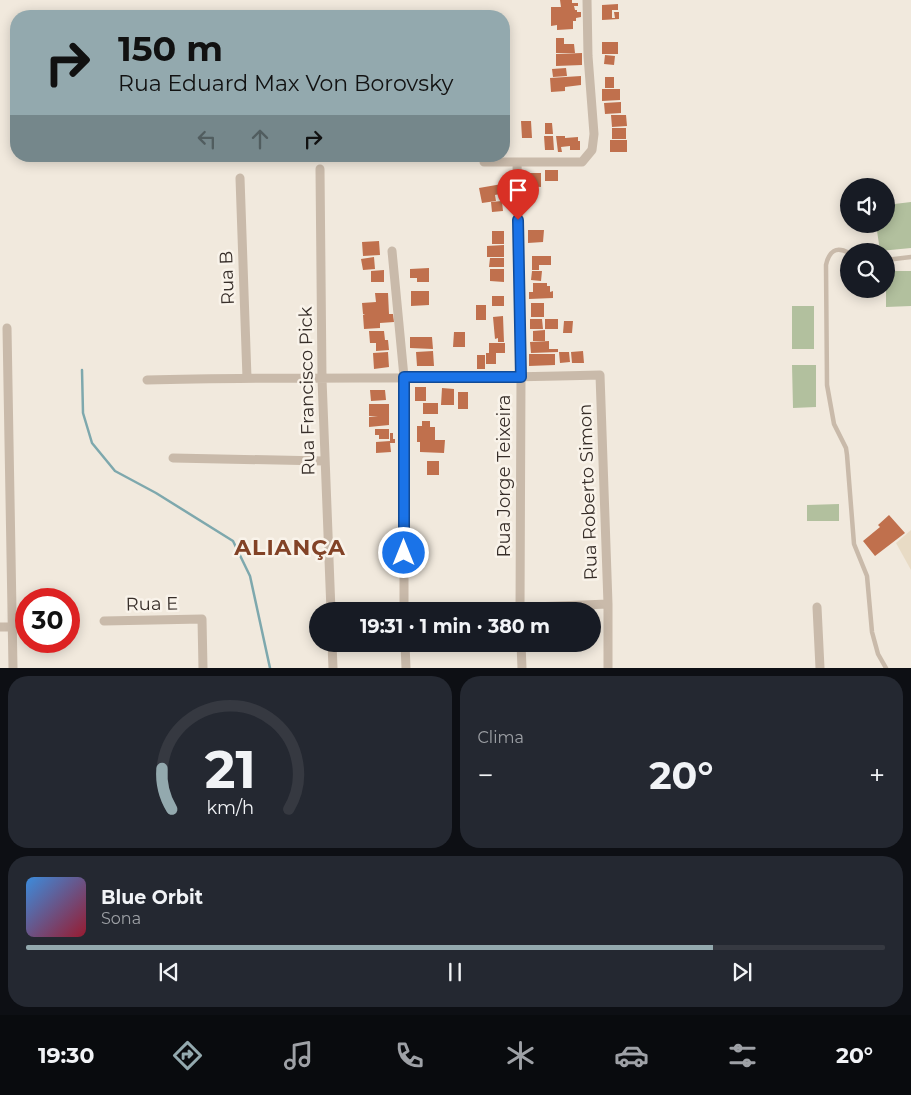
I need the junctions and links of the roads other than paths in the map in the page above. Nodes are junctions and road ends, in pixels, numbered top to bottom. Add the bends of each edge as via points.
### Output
1 (587, 0) edge
2 (484, 162) dead end
3 (517, 162) junction
4 (320, 169) dead end
5 (240, 178) dead end
6 (840, 249) edge
7 (392, 251) dead end
8 (911, 257) edge
9 (895, 259) edge
10 (6, 328) dead end
11 (404, 377) junction
12 (521, 377) junction
13 (247, 378) junction
14 (322, 379) junction
15 (147, 380) dead end
16 (4, 388) edge
17 (173, 458) dead end
18 (324, 461) junction
19 (331, 602) edge
20 (404, 602) edge
21 (520, 602) edge
22 (601, 604) edge
23 (608, 604) junction
24 (817, 607) dead end
25 (104, 622) dead end
26 (0, 627) edge
27 (12, 627) junction
28 (332, 652) edge
29 (406, 652) edge
30 (521, 652) edge
31 (13, 668) edge
32 (203, 668) edge
33 (333, 668) edge
34 (406, 668) edge
35 (522, 668) edge
36 (608, 668) edge
37 (820, 668) edge
38 (886, 668) edge

1 - 3 street via 594,134 592,150 582,162
2 - 3 street
3 - 12 street, Rua Jorge Teixeira
4 - 14 street, Rua Francisco Pick
5 - 13 street, Rua B
6 - 38 lane via 827,259 826,265 828,385 834,424 848,455 854,544 867,576 872,632
7 - 11 street
8 - 9 lane
10 - 16 street
11 - 12 street
11 - 14 street
11 - 20 street
12 - 21 street, Rua Jorge Teixeira
12 - 23 street, Rua Roberto Simon via 600,375
13 - 14 street
13 - 15 street
14 - 18 street, Rua Francisco Pick
16 - 27 street
17 - 18 street
18 - 19 street, Rua Francisco Pick
22 - 23 street
23 - 36 street, Rua Roberto Simon
24 - 37 street
25 - 32 street, Rua E via 202,619
26 - 27 street
27 - 31 street
28 - 33 street
29 - 34 street
30 - 35 street

